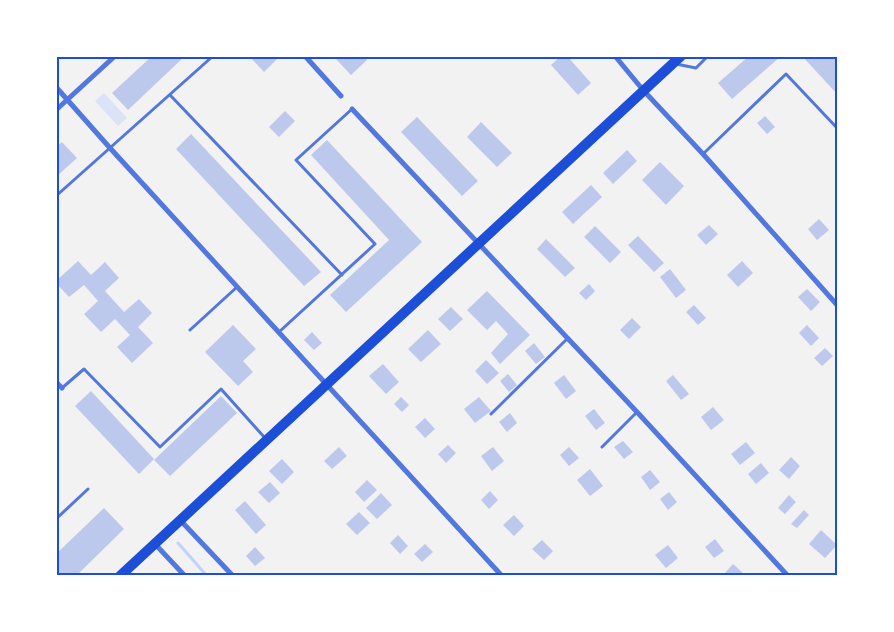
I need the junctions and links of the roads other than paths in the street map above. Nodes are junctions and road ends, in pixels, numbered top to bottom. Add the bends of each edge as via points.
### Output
1 (115, 56) edge
2 (213, 56) edge
3 (305, 56) edge
4 (615, 56) edge
5 (708, 56) edge
6 (677, 60) edge
7 (56, 87) edge
8 (643, 90) junction
9 (170, 95) junction
10 (342, 96) dead end
11 (68, 99) junction
12 (352, 109) joint
13 (56, 110) edge
14 (838, 129) edge
15 (110, 148) junction
16 (703, 154) junction
17 (56, 196) edge
18 (479, 244) junction
19 (342, 275) junction
20 (236, 287) junction
21 (838, 306) edge
22 (190, 330) dead end
23 (278, 332) junction
24 (568, 338) junction
25 (56, 382) edge
26 (326, 385) junction
27 (62, 388) joint
28 (637, 412) junction
29 (491, 414) dead end
30 (267, 440) junction
31 (602, 447) dead end
32 (88, 489) dead end
33 (56, 519) edge
34 (181, 521) junction
35 (155, 544) junction
36 (120, 576) edge
37 (185, 576) edge
38 (233, 576) edge
39 (502, 576) edge
40 (788, 576) edge

1 - 11 street
2 - 9 lane
3 - 10 street
4 - 8 street
5 - 6 lane via 696,68
6 - 8 main road
7 - 11 street
8 - 16 street
8 - 18 main road
9 - 15 lane
9 - 19 lane
11 - 13 street
11 - 15 street
12 - 18 street
12 - 19 lane via 296,160 375,244
14 - 16 lane via 786,74
15 - 17 lane
15 - 20 street
16 - 21 street
18 - 24 street
18 - 26 main road
19 - 23 lane
20 - 22 lane
20 - 23 street
23 - 26 street
24 - 28 street
24 - 29 lane
25 - 27 street
26 - 30 main road
26 - 39 street
27 - 30 lane via 84,369 160,446 221,389
28 - 31 lane
28 - 40 street
30 - 34 main road
32 - 33 lane
34 - 35 main road
34 - 38 street
35 - 36 main road
35 - 37 street

